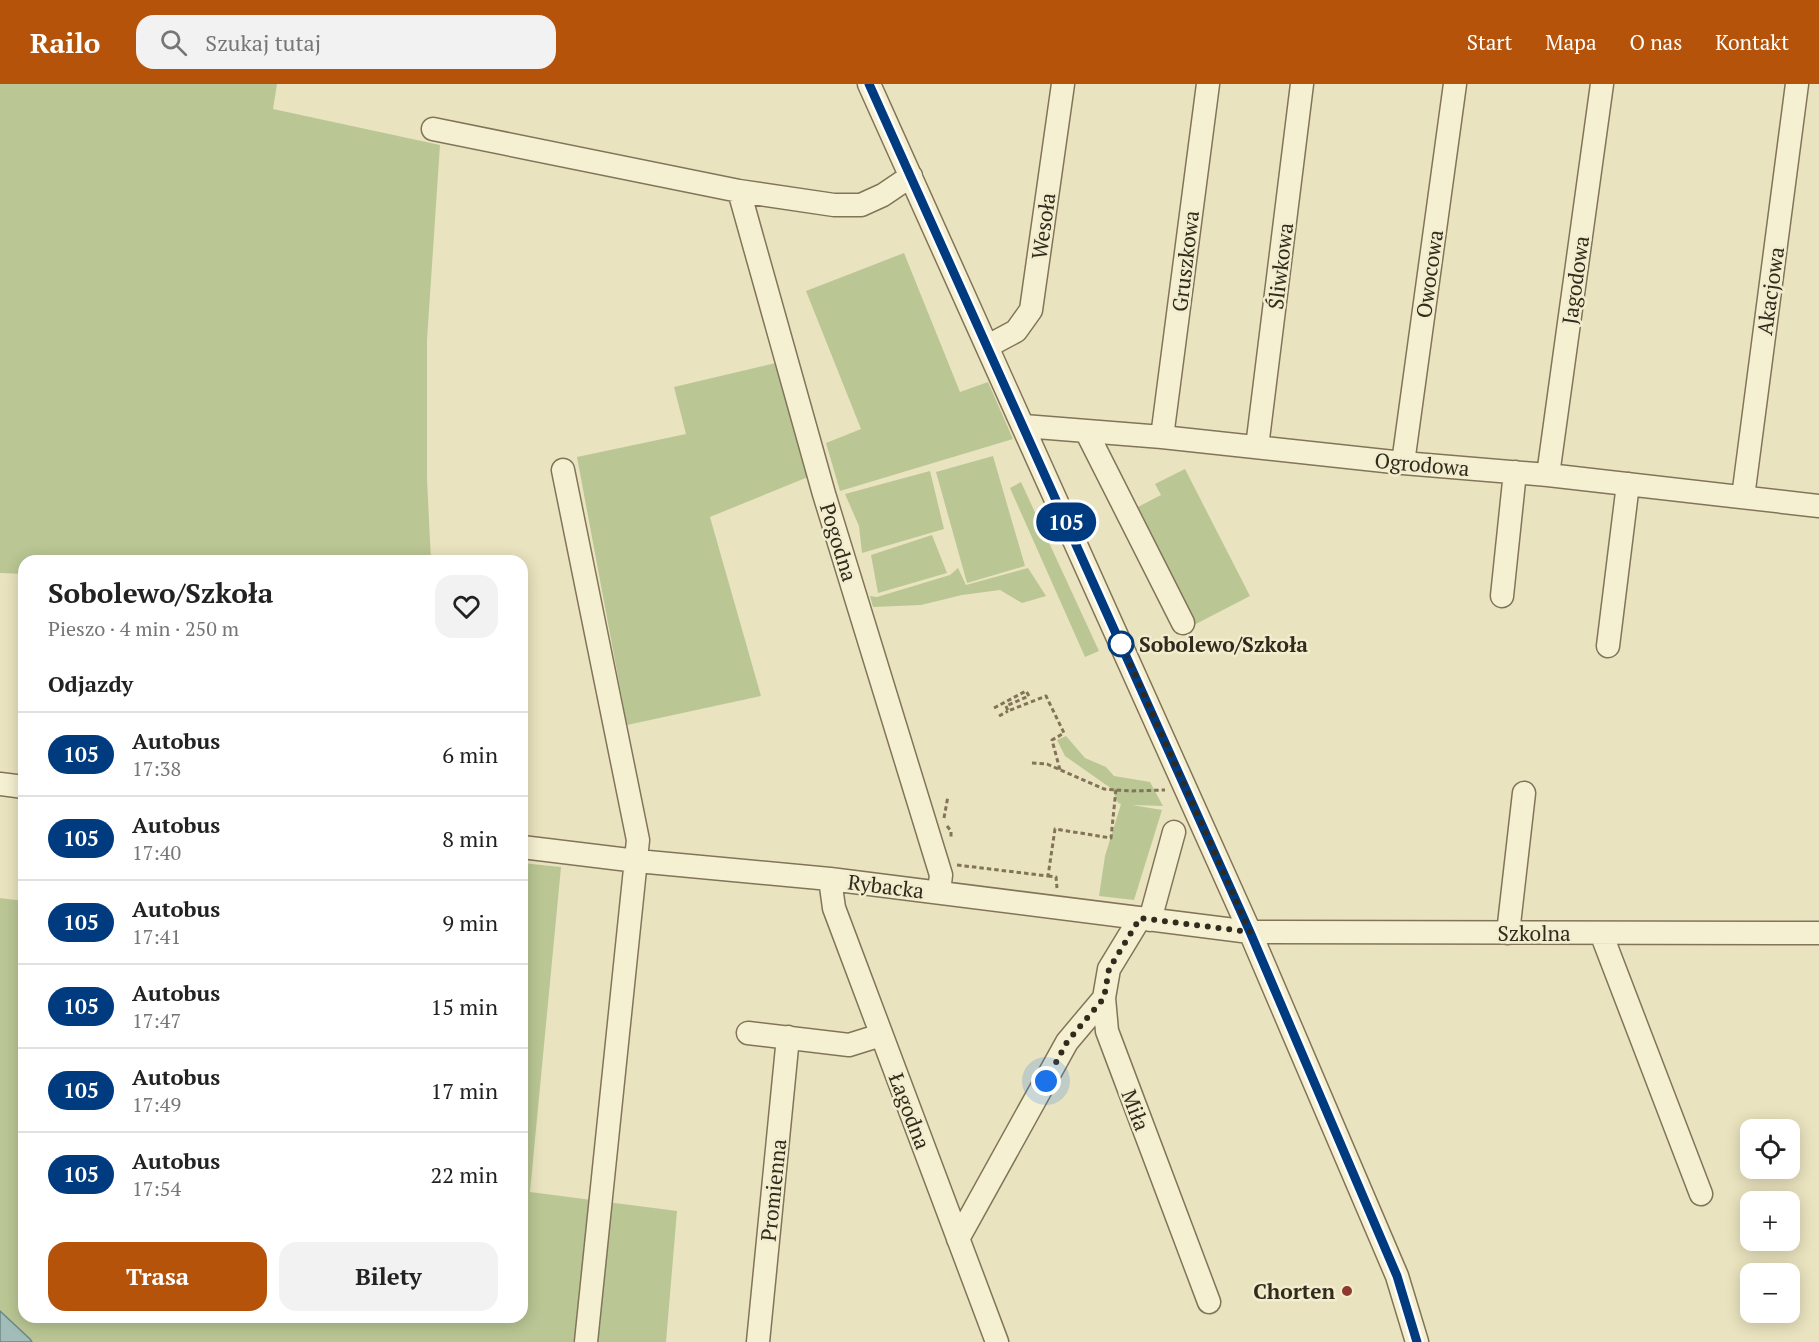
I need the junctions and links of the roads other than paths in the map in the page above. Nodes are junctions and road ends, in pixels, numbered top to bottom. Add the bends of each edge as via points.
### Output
1 (869, 84) edge
2 (1063, 84) edge
3 (1208, 84) edge
4 (1302, 84) edge
5 (1455, 84) edge
6 (1602, 84) edge
7 (1797, 84) edge
8 (433, 129) dead end
9 (911, 176) junction
10 (739, 191) junction
11 (987, 346) junction
12 (1024, 426) junction
13 (1086, 431) junction
14 (1162, 437) junction
15 (1257, 447) junction
16 (1403, 463) junction
17 (563, 470) dead end
18 (1515, 472) junction
19 (1548, 475) junction
20 (1628, 484) junction
21 (1743, 497) junction
22 (1819, 506) edge
23 (1502, 596) dead end
24 (1183, 623) dead end
25 (1608, 646) dead end
26 (0, 784) edge
27 (18, 786) edge
28 (1524, 793) dead end
29 (1174, 832) dead end
30 (528, 848) edge
31 (637, 861) junction
32 (830, 879) junction
33 (939, 892) junction
34 (1145, 919) junction
35 (1250, 932) junction
36 (1508, 933) junction
37 (1601, 933) junction
38 (1819, 933) edge
39 (1104, 998) junction
40 (748, 1033) dead end
41 (881, 1035) junction
42 (788, 1037) junction
43 (1701, 1194) dead end
44 (958, 1239) junction
45 (1209, 1302) dead end
46 (586, 1342) edge
47 (758, 1342) edge
48 (997, 1342) edge
49 (1417, 1342) edge

1 - 9 street
2 - 11 street, Wesoła via 1031,310 1016,331
3 - 14 street, Gruszkowa
4 - 15 street, Śliwkowa
5 - 16 street, Owocowa
6 - 19 street, Jagodowa
7 - 21 street, Akacjowa
8 - 10 street
9 - 10 street via 861,205 834,205
9 - 11 street
10 - 33 street, Pogodna via 824,494 941,875
11 - 12 street
12 - 13 street, Ogrodowa
12 - 35 street
13 - 14 street, Ogrodowa
13 - 24 street
14 - 15 street, Ogrodowa
15 - 16 street, Ogrodowa
16 - 18 street, Ogrodowa
17 - 31 street via 638,840
18 - 19 street, Ogrodowa
18 - 23 street
19 - 20 street, Ogrodowa
20 - 21 street, Ogrodowa
20 - 25 street
21 - 22 street, Ogrodowa
26 - 27 street
28 - 36 street
29 - 34 street, Miła
30 - 31 street, Rybacka
31 - 32 street, Rybacka
31 - 46 street
32 - 33 street, Rybacka
32 - 41 street, Łagodna via 834,908
33 - 34 street, Rybacka
34 - 35 street, Rybacka
34 - 39 street, Miła via 1109,969
35 - 36 street, Szkolna
35 - 49 street via 1397,1276
36 - 37 street, Szkolna
37 - 38 street, Szkolna
37 - 43 street
39 - 44 street via 1067,1042
39 - 45 street, Miła via 1107,1031
40 - 42 street
41 - 42 street via 849,1045
41 - 44 street, Łagodna
42 - 47 street, Promienna
44 - 48 street, Łagodna

